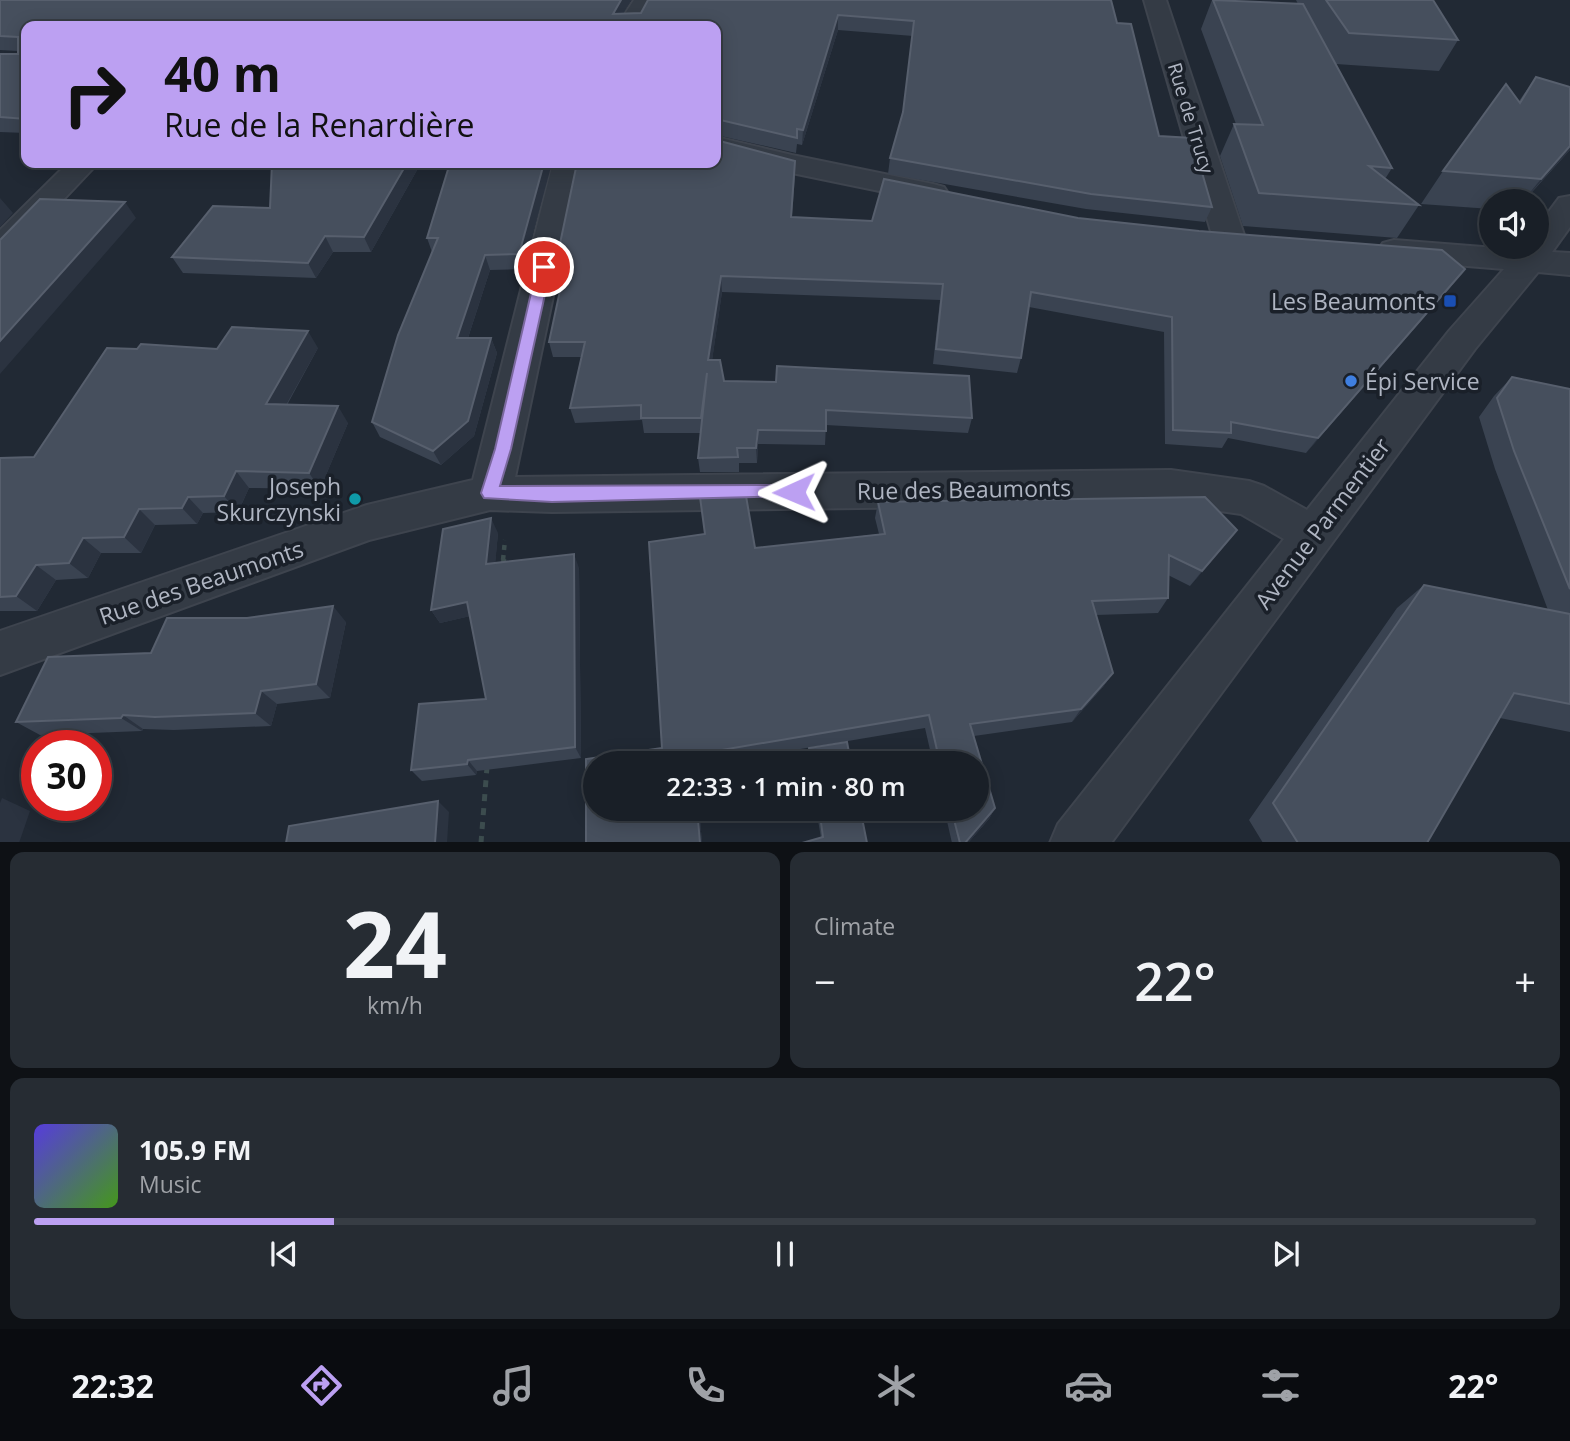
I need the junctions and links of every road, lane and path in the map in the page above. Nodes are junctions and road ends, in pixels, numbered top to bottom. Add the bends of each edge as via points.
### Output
1 (645, 0) edge
2 (1155, 0) edge
3 (632, 21) edge
4 (721, 146) edge
5 (79, 168) edge
6 (567, 168) edge
7 (966, 199) edge
8 (1570, 205) edge
9 (1192, 234) edge
10 (0, 248) edge
11 (1371, 248) edge
12 (1550, 262) edge
13 (490, 493) junction
14 (1313, 535) junction
15 (502, 576) edge
16 (0, 653) edge
17 (487, 762) edge
18 (481, 842) edge
19 (1077, 842) edge

1 - 3 street
2 - 9 street, Rue de Trucy via 1239,237
4 - 7 street
5 - 10 street
6 - 13 street
8 - 12 street, Avenue Parmentier
11 - 12 street
12 - 14 street, Avenue Parmentier via 1492,303
13 - 14 street, Rue des Beaumonts via 1171,487 1249,498
13 - 15 path via 505,536
13 - 16 street, Rue des Beaumonts via 368,523
14 - 19 street, Avenue Parmentier
17 - 18 path

